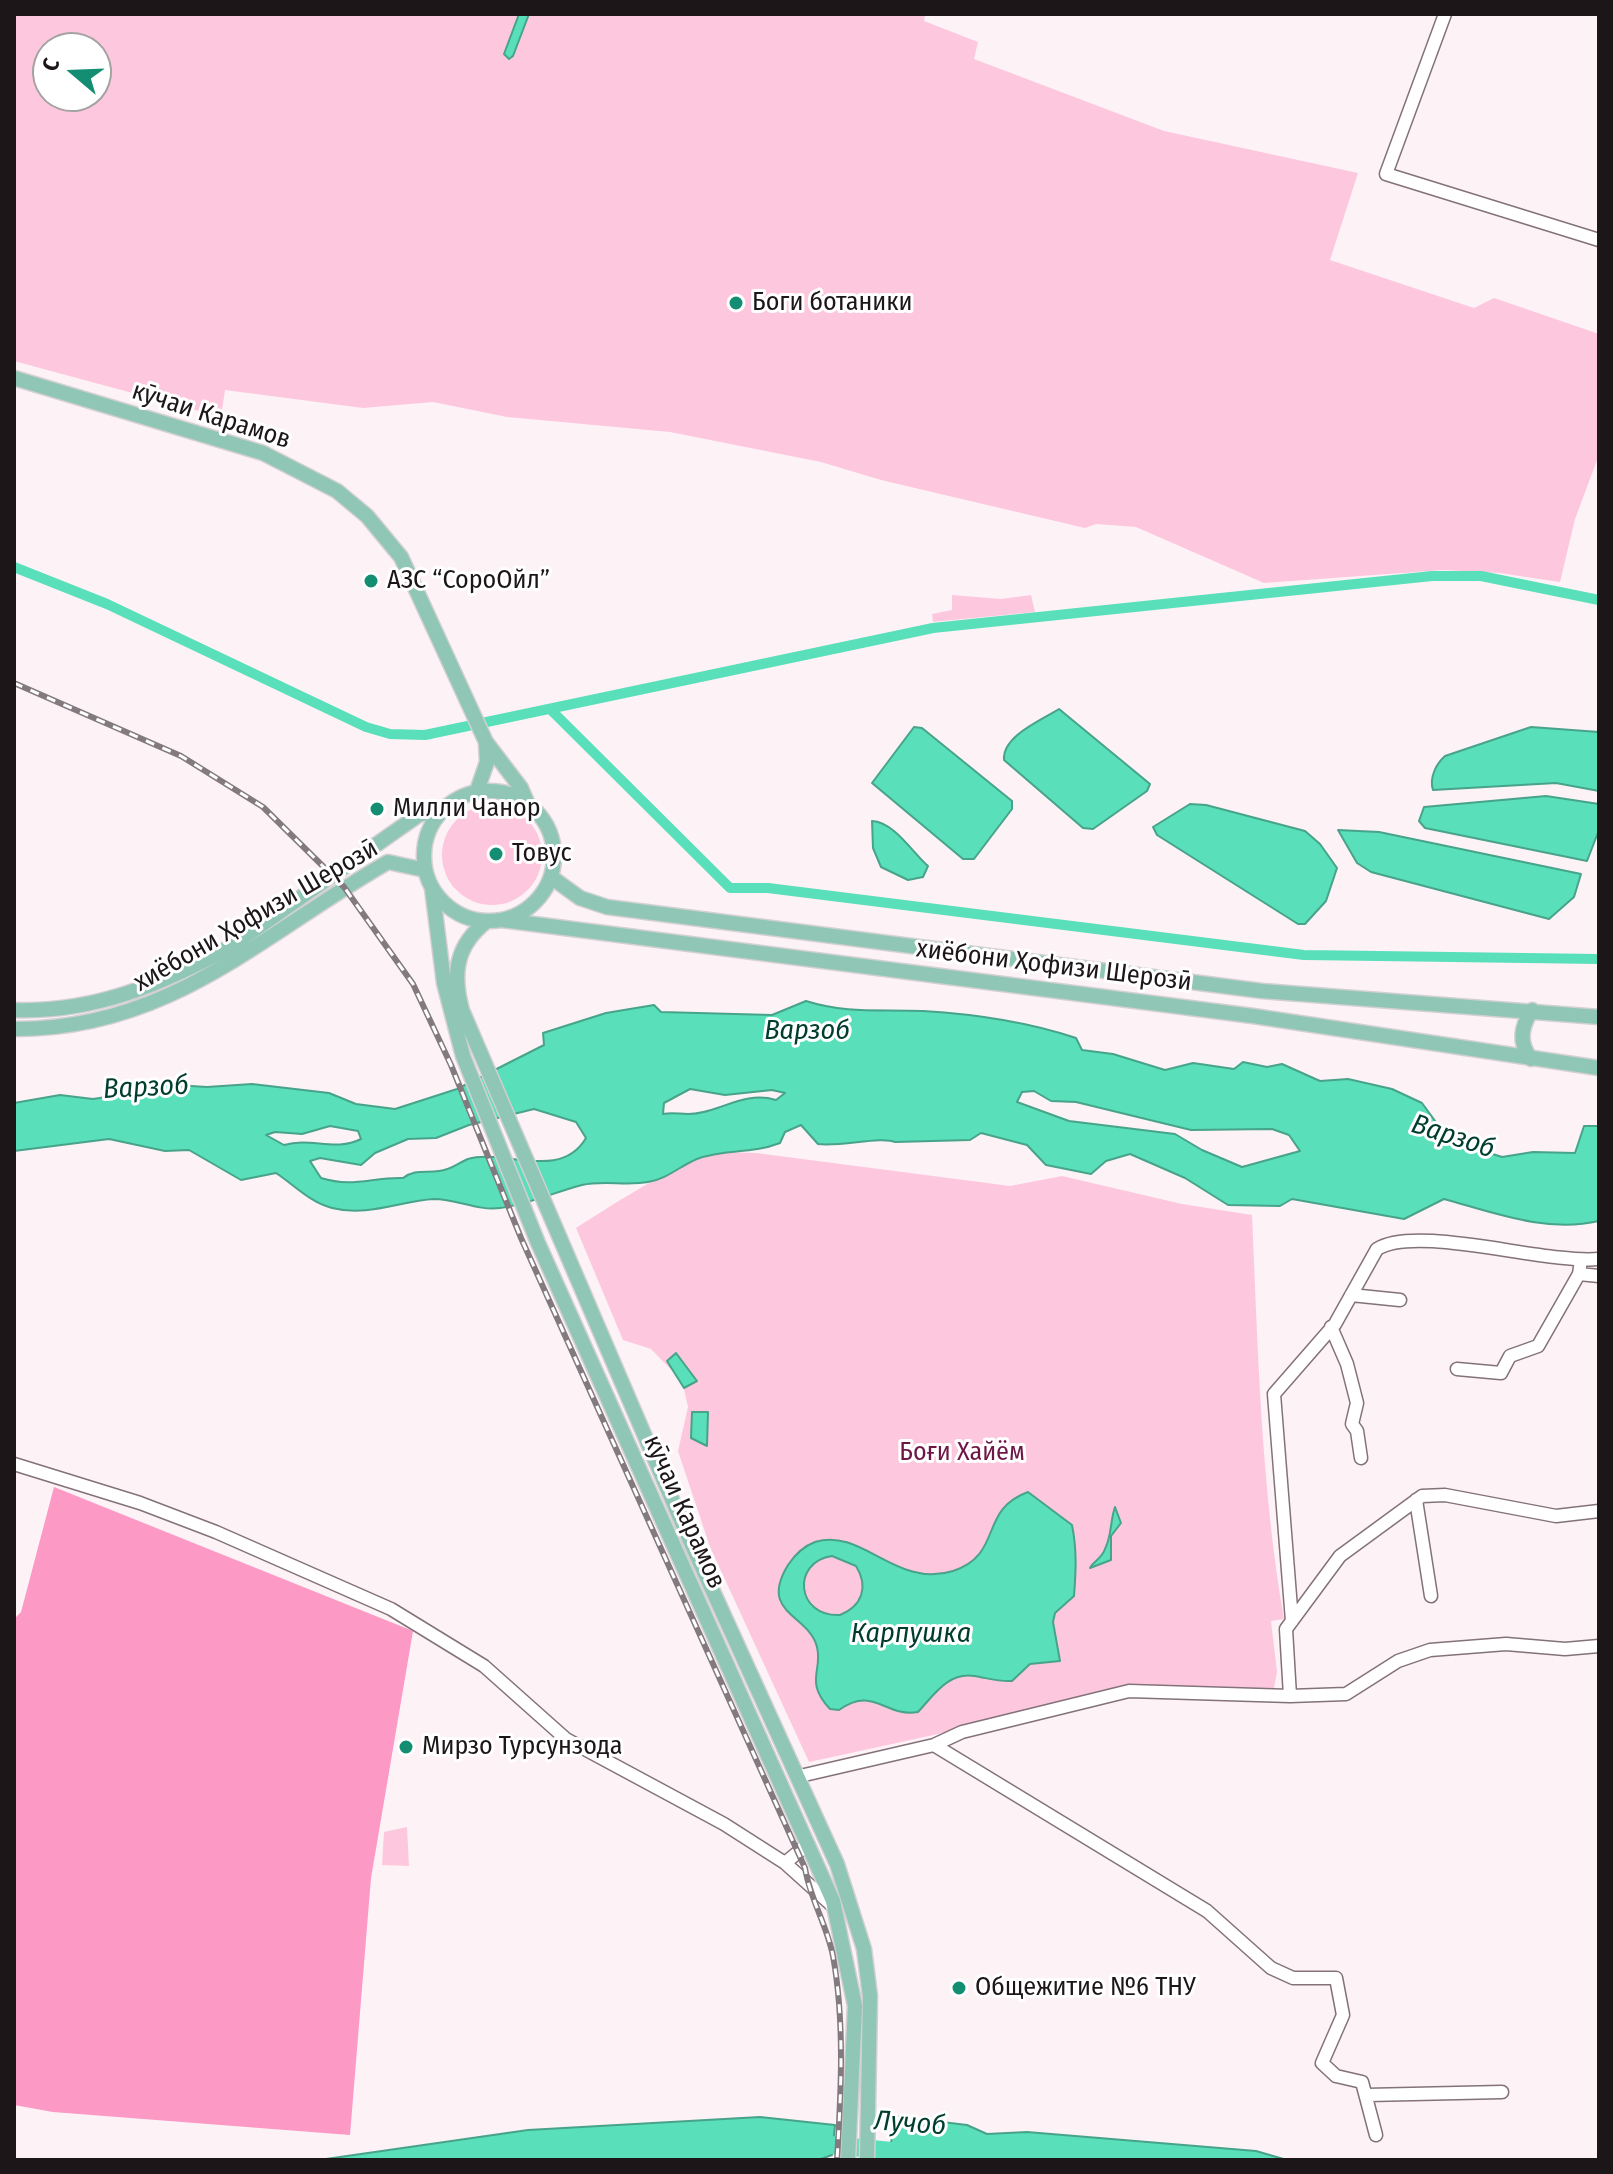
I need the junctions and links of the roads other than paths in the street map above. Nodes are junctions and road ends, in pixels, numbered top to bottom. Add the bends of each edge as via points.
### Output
1 (1445, 14) edge
2 (1599, 240) edge
3 (14, 378) edge
4 (486, 742) junction
5 (477, 791) junction
6 (527, 802) junction
7 (441, 812) junction
8 (425, 870) junction
9 (551, 877) junction
10 (432, 888) junction
11 (494, 921) junction
12 (14, 1010) edge
13 (1532, 1010) junction
14 (1599, 1017) edge
15 (14, 1029) edge
16 (1531, 1059) junction
17 (1599, 1068) edge
18 (1599, 1259) edge
19 (1581, 1260) junction
20 (1579, 1274) junction
21 (1599, 1276) edge
22 (1351, 1295) junction
23 (1400, 1300) dead end
24 (1331, 1327) junction
25 (1457, 1369) dead end
26 (1361, 1458) dead end
27 (14, 1464) edge
28 (1416, 1500) junction
29 (1599, 1511) edge
30 (1431, 1596) dead end
31 (1292, 1621) junction
32 (1599, 1646) edge
33 (756, 1686) junction
34 (739, 1693) junction
35 (1290, 1696) junction
36 (934, 1745) junction
37 (800, 1776) junction
38 (808, 1844) junction
39 (785, 1863) junction
40 (835, 1908) junction
41 (1502, 2092) dead end
42 (1367, 2095) junction
43 (1376, 2135) dead end
44 (848, 2160) edge
45 (867, 2160) edge

1 - 2 street via 1386,174
3 - 4 main road, кӯчаи Карамов via 263,453 337,491 367,516 401,557
4 - 5 main road via 487,762
4 - 6 main road, кӯчаи Карамов
5 - 6 main road via 503,792
5 - 7 main road, хиёбони Ҳофизи Шерозӣ
6 - 9 main road via 545,822 554,844
7 - 8 main road, хиёбони Ҳофизи Шерозӣ via 428,833
7 - 12 main road, хиёбони Ҳофизи Шерозӣ via 420,814 230,947 133,994 79,1006
8 - 10 main road, хиёбони Ҳофизи Шерозӣ
8 - 15 main road, хиёбони Ҳофизи Шерозӣ via 388,862 190,987 134,1012 83,1024
9 - 11 main road via 532,905
9 - 13 main road, хиёбони Ҳофизи Шерозӣ via 580,898 607,907 1262,991
10 - 11 main road, хиёбони Ҳофизи Шерозӣ via 446,906 465,917
10 - 34 main road, кӯчаи Карамов via 444,983 463,1056 538,1243
11 - 16 main road, хиёбони Ҳофизи Шерозӣ via 1237,1014
11 - 33 main road, кӯчаи Карамов via 464,946 455,970 462,1010
13 - 14 main road, хиёбони Ҳофизи Шерозӣ
13 - 16 main road via 1521,1036
16 - 17 main road, хиёбони Ҳофизи Шерозӣ
18 - 19 street
19 - 20 street
19 - 22 street via 1444,1243 1388,1242 1377,1249
20 - 21 street
20 - 25 street via 1538,1346 1510,1356 1501,1373
22 - 23 street
22 - 24 street
24 - 26 street via 1357,1403 1352,1424
24 - 31 street via 1274,1394
27 - 39 street via 216,1532 391,1609 484,1666 566,1739
28 - 29 street via 1445,1495 1556,1516
28 - 30 street
28 - 31 street via 1340,1556
31 - 35 street via 1286,1629
32 - 35 street via 1506,1644 1430,1650 1398,1661 1346,1694
33 - 34 main road
33 - 37 main road, кӯчаи Карамов
34 - 38 main road, кӯчаи Карамов
35 - 36 street via 1129,1691 962,1732
36 - 37 street
36 - 42 street via 1207,1911 1271,1968 1293,1978 1336,1978 1343,2015 1322,2063 1336,2076 1358,2079
37 - 45 main road, кӯчаи Карамов via 837,1864 864,1949 870,1996
38 - 39 street
38 - 40 main road, кӯчаи Карамов
39 - 40 street
40 - 44 main road, кӯчаи Карамов via 855,2006
41 - 42 street
42 - 43 street

